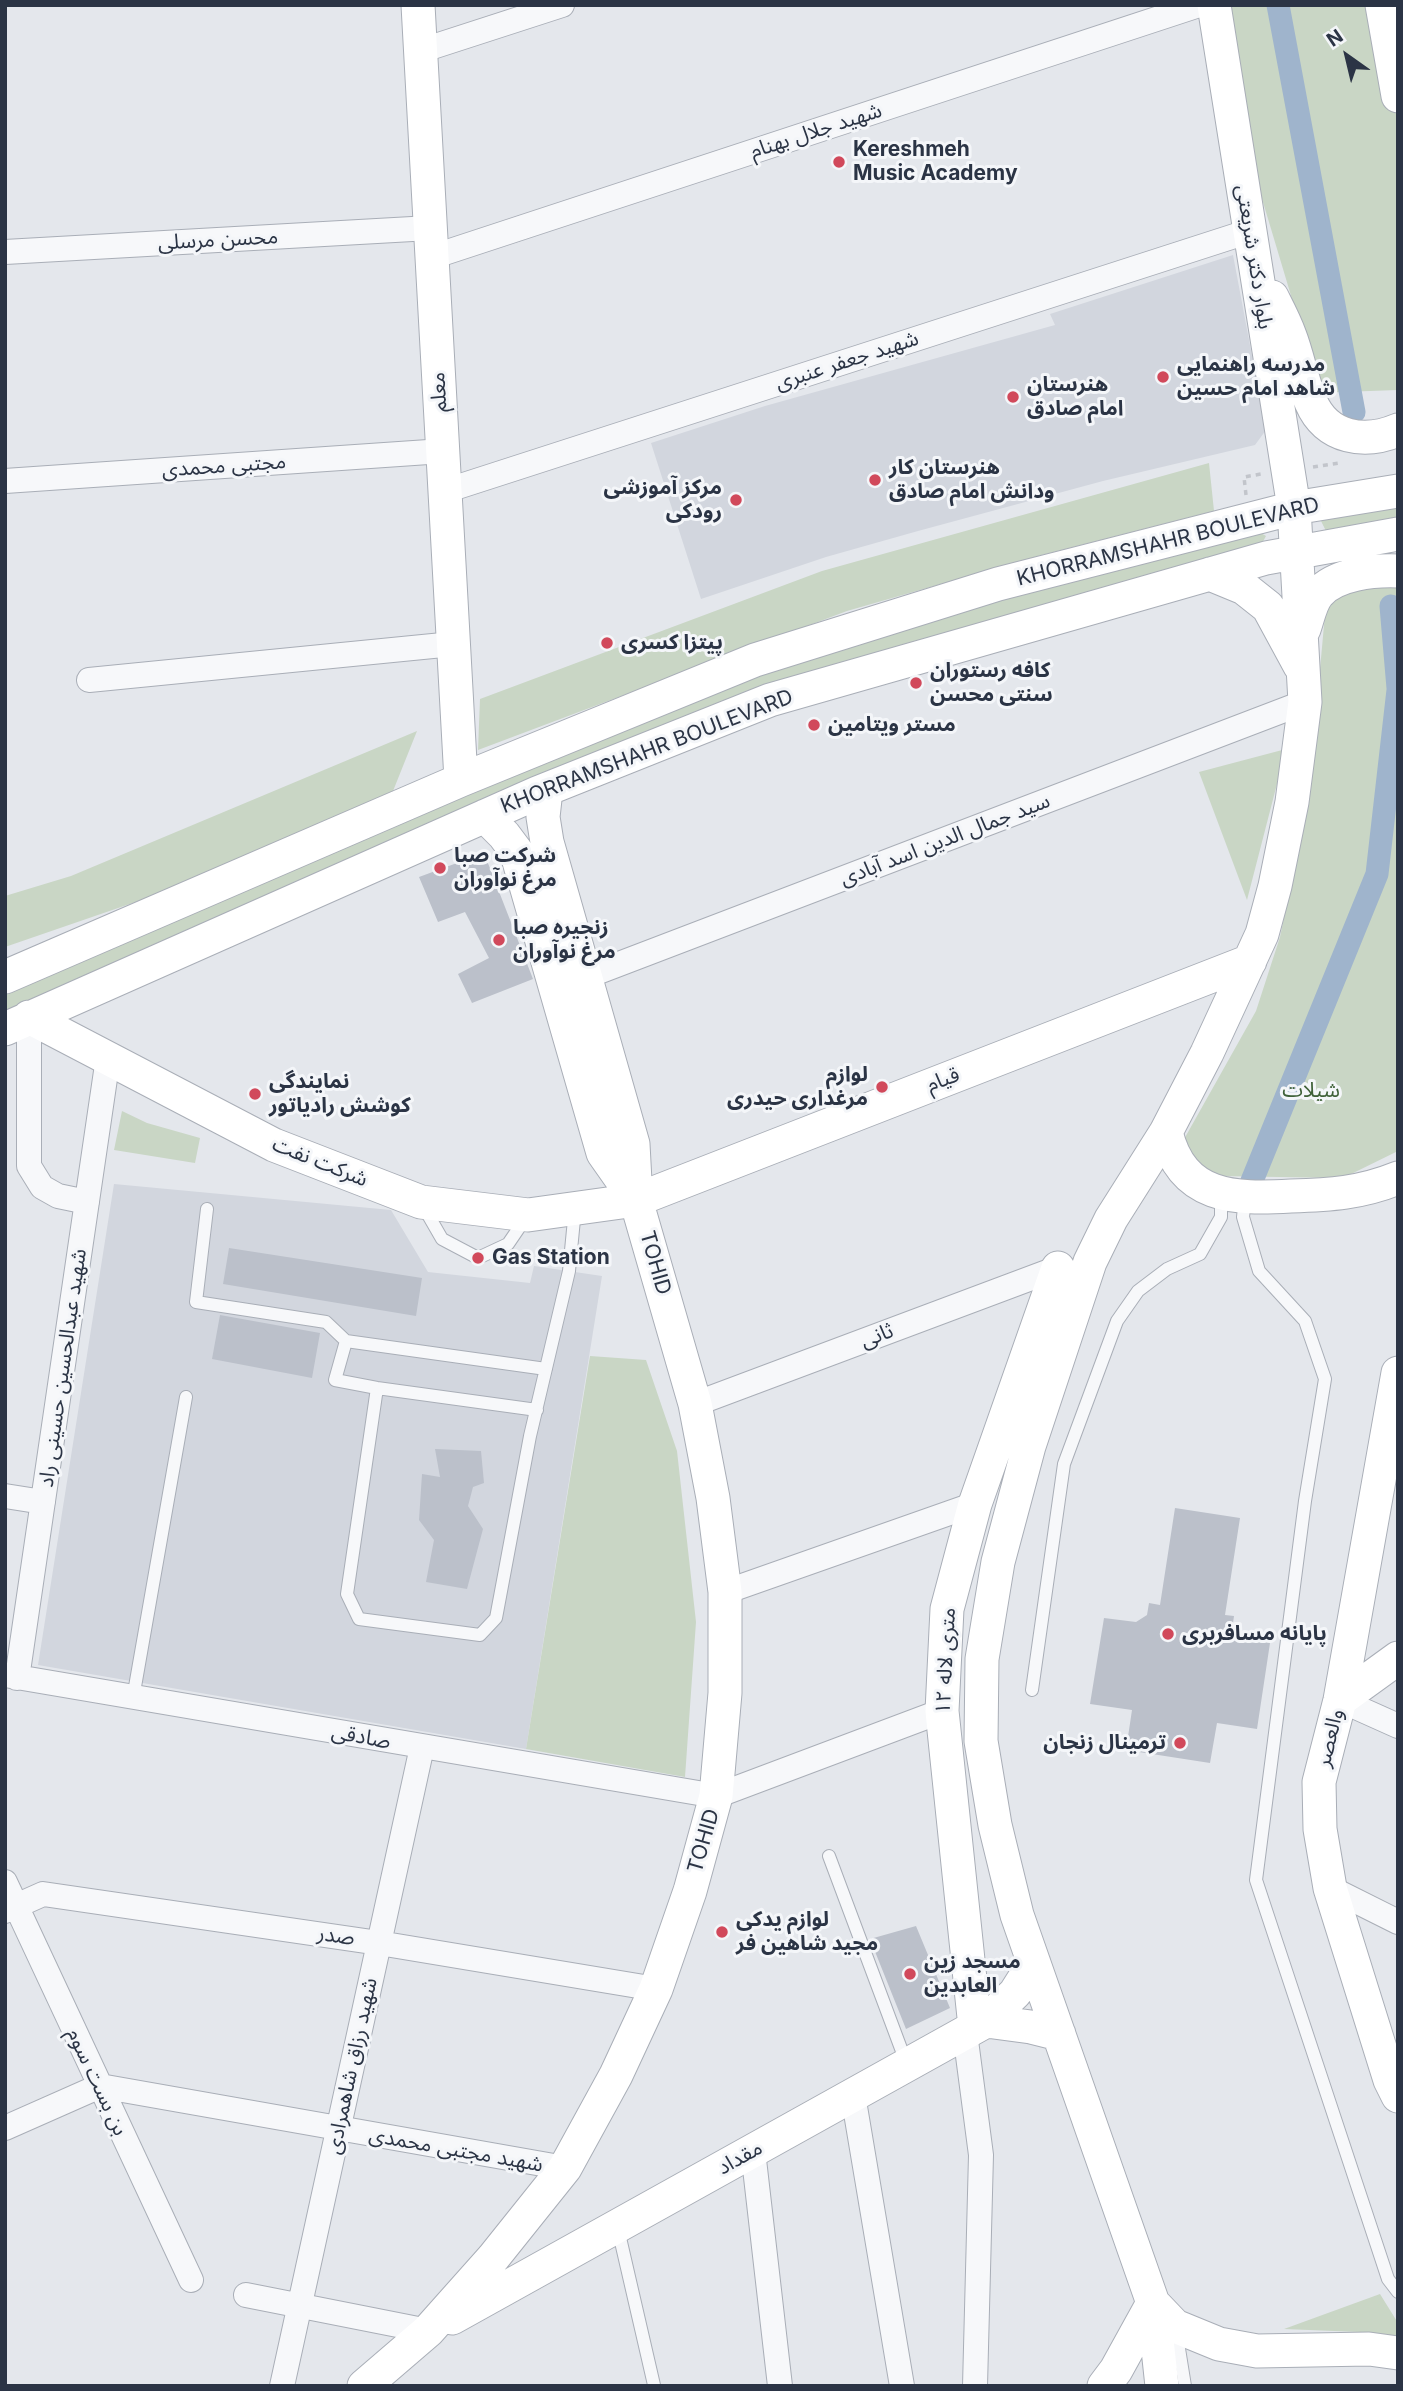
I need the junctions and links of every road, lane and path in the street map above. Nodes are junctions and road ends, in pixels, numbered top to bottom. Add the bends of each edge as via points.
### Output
1 (418, 5) edge
2 (562, 5) edge
3 (1199, 5) edge
4 (1214, 5) edge
5 (1382, 5) edge
6 (421, 51) junction
7 (1397, 83) edge
8 (431, 242) junction
9 (1253, 247) junction
10 (5, 252) edge
11 (1398, 430) edge
12 (443, 451) junction
13 (5, 481) edge
14 (445, 491) junction
15 (1398, 491) edge
16 (1294, 508) junction
17 (1398, 534) edge
18 (1298, 551) junction
19 (1398, 571) edge
20 (1210, 574) junction
21 (1303, 632) junction
22 (453, 644) junction
23 (89, 681) dead end
24 (1304, 687) junction
25 (461, 780) junction
26 (546, 790) junction
27 (485, 816) junction
28 (531, 846) junction
29 (1250, 961) junction
30 (5, 977) edge
31 (585, 977) junction
32 (17, 1023) edge
33 (108, 1058) junction
34 (1166, 1132) junction
35 (1398, 1178) edge
36 (1233, 1196) junction
37 (636, 1200) junction
38 (87, 1202) junction
39 (422, 1202) junction
40 (206, 1209) dead end
41 (576, 1209) junction
42 (528, 1215) junction
43 (1058, 1268) joint
44 (346, 1341) junction
45 (546, 1369) junction
46 (1398, 1373) edge
47 (377, 1388) junction
48 (186, 1397) dead end
49 (695, 1404) junction
50 (537, 1410) junction
51 (5, 1496) edge
52 (43, 1502) junction
53 (975, 1504) junction
54 (726, 1592) junction
55 (1398, 1658) edge
56 (11, 1677) edge
57 (1032, 1690) dead end
58 (134, 1698) junction
59 (1340, 1700) junction
60 (942, 1711) junction
61 (1398, 1727) edge
62 (422, 1747) junction
63 (716, 1796) junction
64 (829, 1856) dead end
65 (5, 1882) edge
66 (1330, 1888) junction
67 (11, 1908) edge
68 (1398, 1922) edge
69 (379, 1942) junction
70 (1034, 1964) junction
71 (656, 1989) junction
72 (975, 2027) junction
73 (1059, 2034) junction
74 (907, 2065) junction
75 (100, 2086) junction
76 (1395, 2087) edge
77 (853, 2095) junction
78 (5, 2127) edge
79 (338, 2129) junction
80 (753, 2151) junction
81 (565, 2168) junction
82 (617, 2226) junction
83 (191, 2280) dead end
84 (1398, 2292) edge
85 (246, 2295) dead end
86 (300, 2305) junction
87 (1164, 2314) junction
88 (428, 2331) junction
89 (1398, 2353) edge
90 (654, 2385) edge
91 (282, 2386) edge
92 (363, 2386) edge
93 (780, 2386) edge
94 (902, 2386) edge
95 (975, 2386) edge
96 (1104, 2386) edge
97 (1162, 2386) edge
98 (1185, 2386) edge

1 - 6 main road, معلم
2 - 6 street
3 - 8 street, شهید جلال بهنام
4 - 9 main road, بلوار دکتر شریعتی
5 - 7 main road
6 - 8 main road, معلم
8 - 10 street, محسن مرسلی
8 - 12 main road, معلم
9 - 11 main road via 1289,332 1312,404 1324,421 1361,439
9 - 14 street, شهید جعفر عنبری
9 - 16 main road, بلوار دکتر شریعتی
12 - 13 street, مجتبی محمدی
12 - 14 main road, معلم
14 - 22 main road, معلم
15 - 16 main road, KHORRAMSHAHR BOULEVARD
16 - 18 main road, بلوار دکتر شریعتی
16 - 25 main road, KHORRAMSHAHR BOULEVARD via 998,584 755,660
17 - 18 main road, KHORRAMSHAHR BOULEVARD
18 - 20 main road, KHORRAMSHAHR BOULEVARD
18 - 21 main road, بلوار دکتر شریعتی
19 - 21 main road via 1336,580 1317,594
20 - 24 main road via 1244,588 1268,607
20 - 26 main road, KHORRAMSHAHR BOULEVARD via 770,701
21 - 24 main road, بلوار دکتر شریعتی
22 - 23 street
22 - 25 main road, معلم
24 - 29 main road, بلوار دکتر شریعتی via 1292,802 1275,886
24 - 31 street, سید جمال الدین اسد آبادی
25 - 30 main road, KHORRAMSHAHR BOULEVARD
26 - 27 main road, KHORRAMSHAHR BOULEVARD
26 - 28 main road, TOHID via 543,817
27 - 28 main road, TOHID via 504,835
27 - 32 main road, KHORRAMSHAHR BOULEVARD
28 - 31 main road, TOHID
28 - 37 main road, TOHID via 603,1153
29 - 34 main road, بلوار دکتر شریعتی
29 - 37 main road, قیام
31 - 37 main road, TOHID via 634,1143
32 - 33 main road, شرکت نفت
32 - 38 street via 29,1166 41,1188
33 - 38 street, شهید عبدالحسین حسینی راد
33 - 39 main road, شرکت نفت via 274,1145
34 - 36 main road via 1178,1163 1193,1178
34 - 70 main road, بلوار دکتر شریعتی via 1111,1219 1090,1262 1029,1446 998,1562 982,1659 981,1741 995,1825
35 - 36 main road via 1340,1195
36 - 57 lane via 1200,1254 1167,1269 1138,1291 1117,1321 1064,1464
36 - 84 lane via 1259,1270 1305,1321 1325,1379 1256,1880 1388,2278
37 - 41 main road, شرکت نفت
37 - 49 main road, TOHID
38 - 52 street, شهید عبدالحسین حسینی راد
39 - 42 main road, شرکت نفت
39 - 42 lane via 442,1239 478,1258 508,1244
40 - 44 lane via 196,1301 326,1322
41 - 42 main road, شرکت نفت
41 - 45 lane via 569,1271
43 - 49 street, ثانی
43 - 53 main road, ۱۲ متری لاله
44 - 45 lane
44 - 47 lane via 335,1380
45 - 50 lane
46 - 59 main road, والعصر
47 - 50 lane
47 - 50 lane via 346,1594 359,1619 480,1635 496,1618
48 - 58 lane
49 - 54 main road, TOHID
51 - 52 street
52 - 56 street, شهید عبدالحسین حسینی راد
53 - 54 street
53 - 60 main road, ۱۲ متری لاله via 947,1609
54 - 63 main road, TOHID via 725,1693
55 - 59 main road
56 - 58 street, صادقی
58 - 62 street, صادقی
59 - 61 street
59 - 66 main road, والعصر via 1319,1782 1320,1829
60 - 63 street
60 - 72 main road, ۱۲ متری لاله
62 - 63 street, صادقی
62 - 69 street, شهید رزاق شاهمرادی
63 - 71 main road, TOHID
64 - 74 lane
65 - 67 street, بن بست سوم
66 - 68 street
66 - 76 main road, والعصر
67 - 69 street, صدر via 43,1894
67 - 75 street, بن بست سوم
69 - 71 street, صدر
69 - 79 street, شهید رزاق شاهمرادی
70 - 72 main road, مقداد via 1015,1993
70 - 73 main road, بلوار دکتر شریعتی
71 - 81 main road, TOHID
72 - 73 main road via 1031,2027
72 - 74 main road, مقداد
72 - 95 street via 981,2155
73 - 87 main road, بلوار دکتر شریعتی
74 - 77 main road, مقداد
75 - 78 street
75 - 79 street, شهید مجتبی محمدی
75 - 83 street, بن بست سوم
77 - 80 main road, مقداد
77 - 94 street
79 - 81 street, شهید مجتبی محمدی
79 - 86 street, شهید رزاق شاهمرادی
80 - 82 main road, مقداد
80 - 93 street
81 - 88 main road, TOHID
82 - 88 main road, مقداد
82 - 90 lane
85 - 86 street
86 - 88 street
86 - 91 street, شهید رزاق شاهمرادی
87 - 89 main road via 1219,2344 1257,2351 1369,2348
87 - 96 main road
87 - 97 main road, بلوار دکتر شریعتی
87 - 98 lane
88 - 92 main road, TOHID

